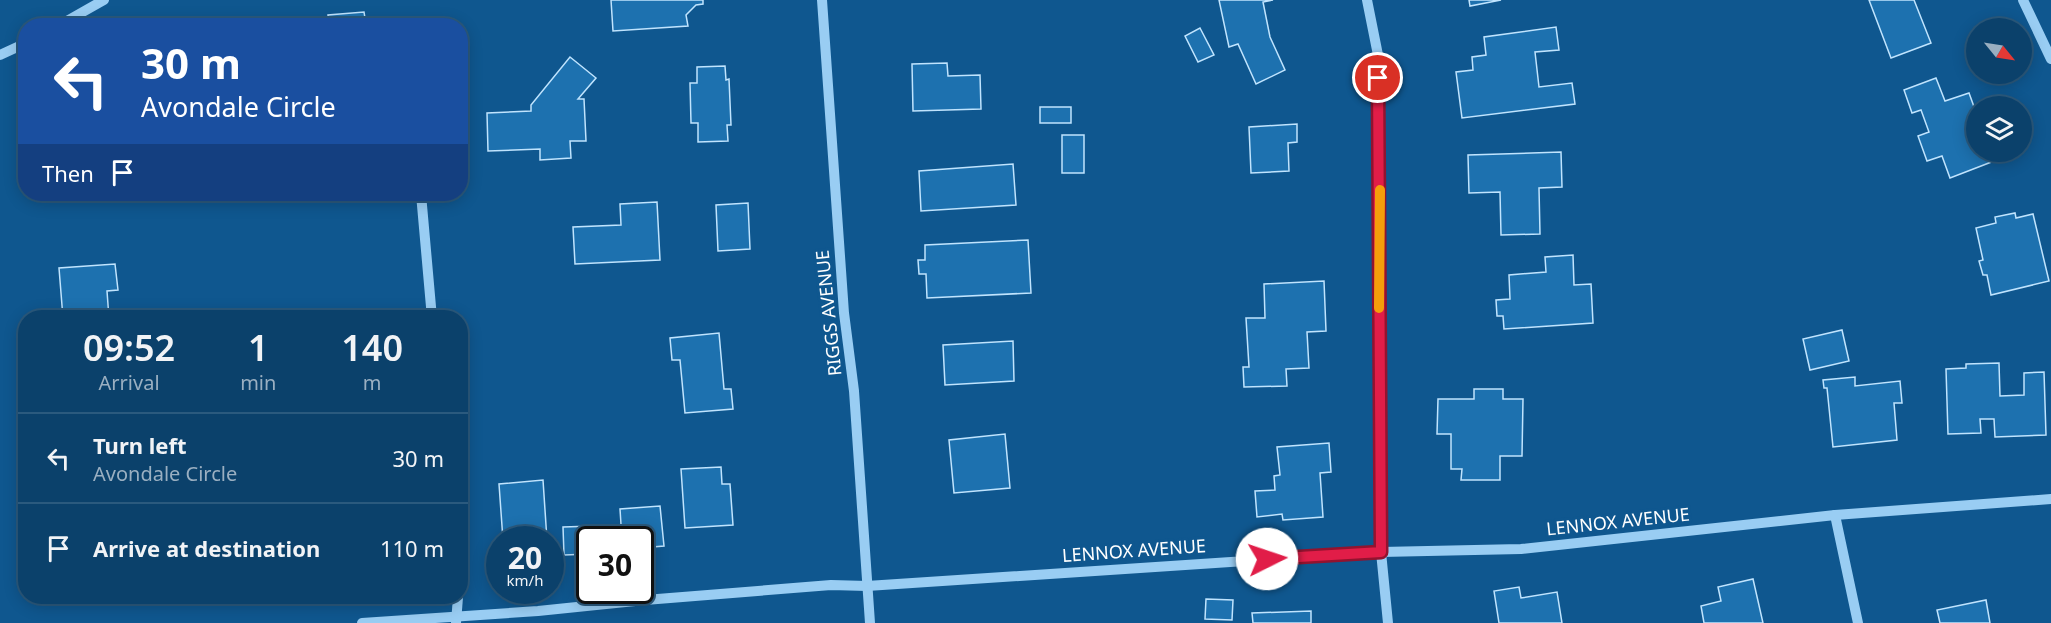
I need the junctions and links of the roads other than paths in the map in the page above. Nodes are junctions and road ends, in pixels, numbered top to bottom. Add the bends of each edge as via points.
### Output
1 (104, 0) edge
2 (822, 0) edge
3 (1367, 0) edge
4 (2023, 0) edge
5 (72, 18) edge
6 (18, 47) edge
7 (0, 55) edge
8 (2051, 58) edge
9 (422, 201) edge
10 (431, 310) edge
11 (2051, 499) edge
12 (1835, 515) junction
13 (1381, 552) junction
14 (867, 586) junction
15 (457, 604) edge
16 (456, 620) edge
17 (362, 623) edge
18 (870, 623) edge
19 (1388, 623) edge
20 (1858, 623) edge

1 - 5 street
2 - 14 street, RIGGS AVENUE
3 - 13 street via 1378,55
4 - 8 street
6 - 7 street
9 - 10 street
11 - 12 street, LENNOX AVENUE
12 - 13 street, LENNOX AVENUE via 1521,549
12 - 20 street
13 - 14 street, LENNOX AVENUE
13 - 19 street
14 - 16 street, LENNOX AVENUE via 831,585 656,599
14 - 18 street, RIGGS AVENUE
15 - 16 street
16 - 17 street, LENNOX AVENUE

